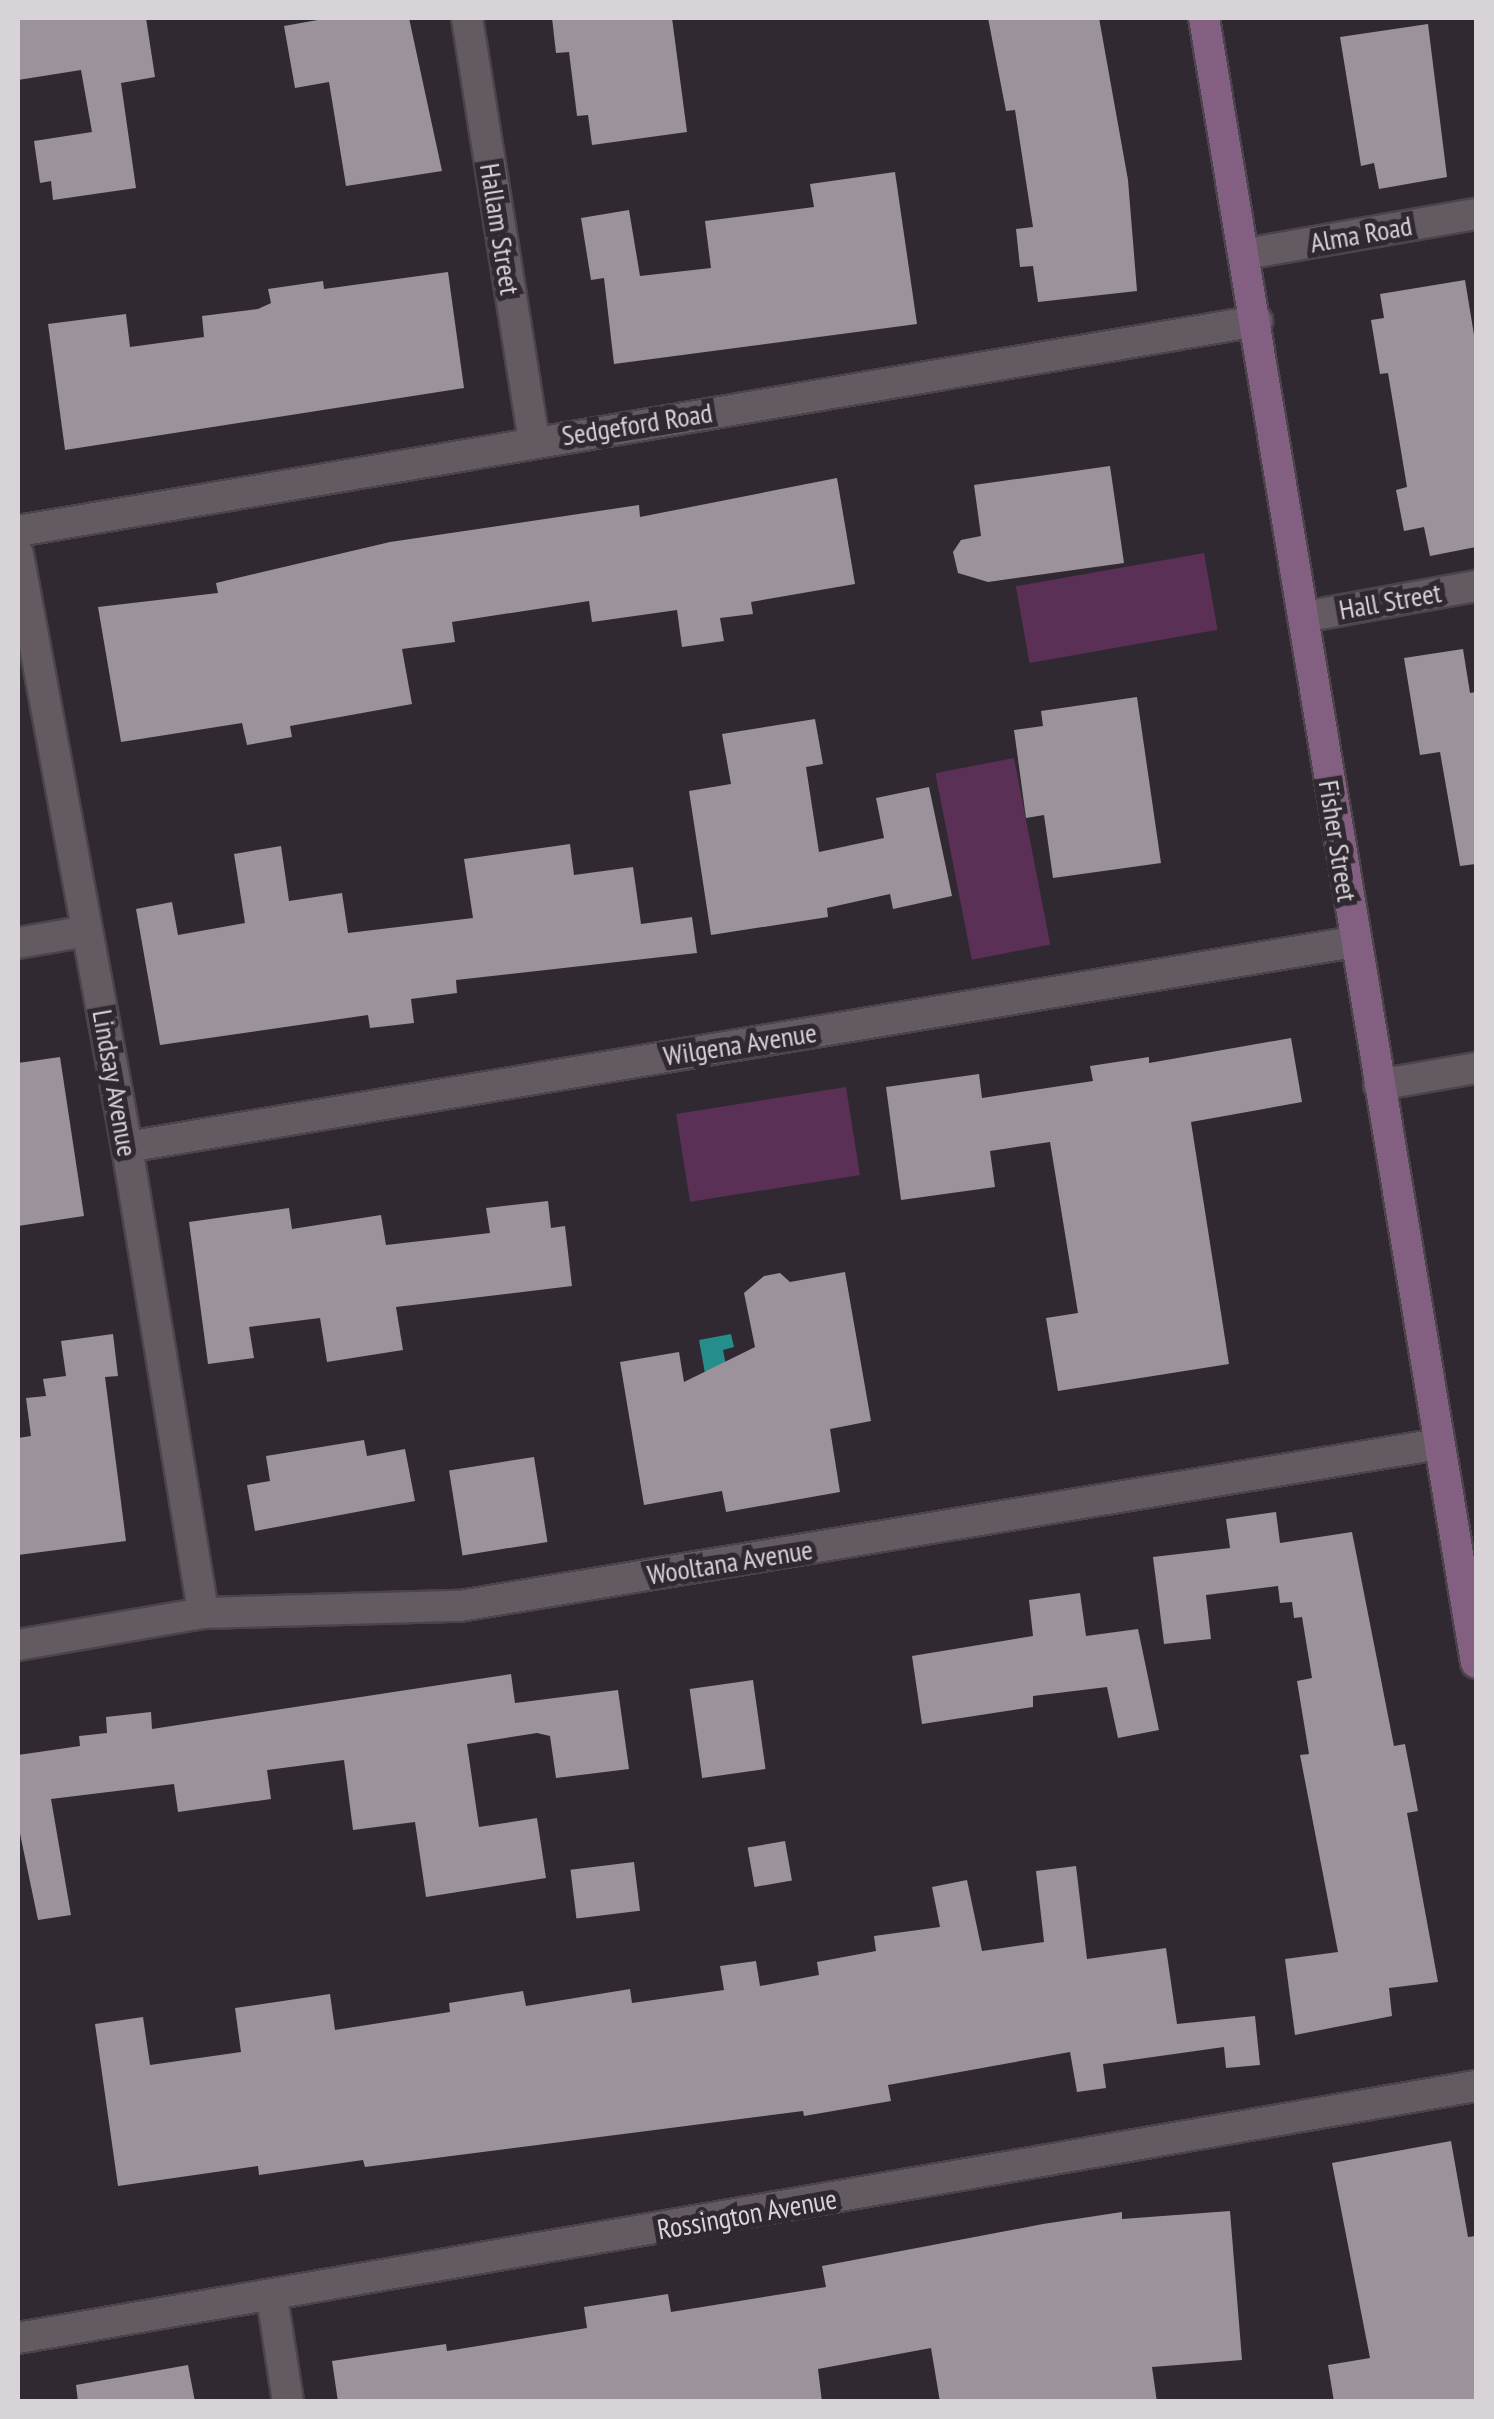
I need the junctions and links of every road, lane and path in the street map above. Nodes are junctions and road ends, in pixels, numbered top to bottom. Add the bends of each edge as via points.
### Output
1 (467, 18) edge
2 (1204, 18) edge
3 (1476, 214) edge
4 (1246, 254) junction
5 (1257, 322) junction
6 (534, 441) junction
7 (18, 532) edge
8 (18, 554) edge
9 (1476, 586) edge
10 (1303, 617) junction
11 (87, 930) junction
12 (1354, 942) junction
13 (18, 943) edge
14 (1476, 1068) edge
15 (1379, 1085) junction
16 (126, 1146) junction
17 (1439, 1444) junction
18 (203, 1613) junction
19 (18, 1645) edge
20 (1476, 1663) edge
21 (1476, 2086) edge
22 (272, 2297) junction
23 (18, 2338) edge
24 (288, 2402) edge

1 - 6 street, Hallam Street
2 - 4 street, Fisher Street
3 - 4 street, Alma Road
4 - 5 street, Fisher Street
5 - 6 street, Sedgeford Road
5 - 10 street, Fisher Street
6 - 7 street, Sedgeford Road
8 - 11 street, Lindsay Avenue
9 - 10 street, Hall Street
10 - 12 street, Fisher Street
11 - 13 street
11 - 16 street, Lindsay Avenue
12 - 15 street, Fisher Street
12 - 16 street, Wilgena Avenue
14 - 15 street
15 - 17 street, Fisher Street
16 - 18 street, Lindsay Avenue
17 - 18 street, Wooltana Avenue via 460,1606
17 - 20 street, Fisher Street
18 - 19 street, Wooltana Avenue
21 - 22 street, Rossington Avenue
22 - 23 street, Rossington Avenue
22 - 24 street

